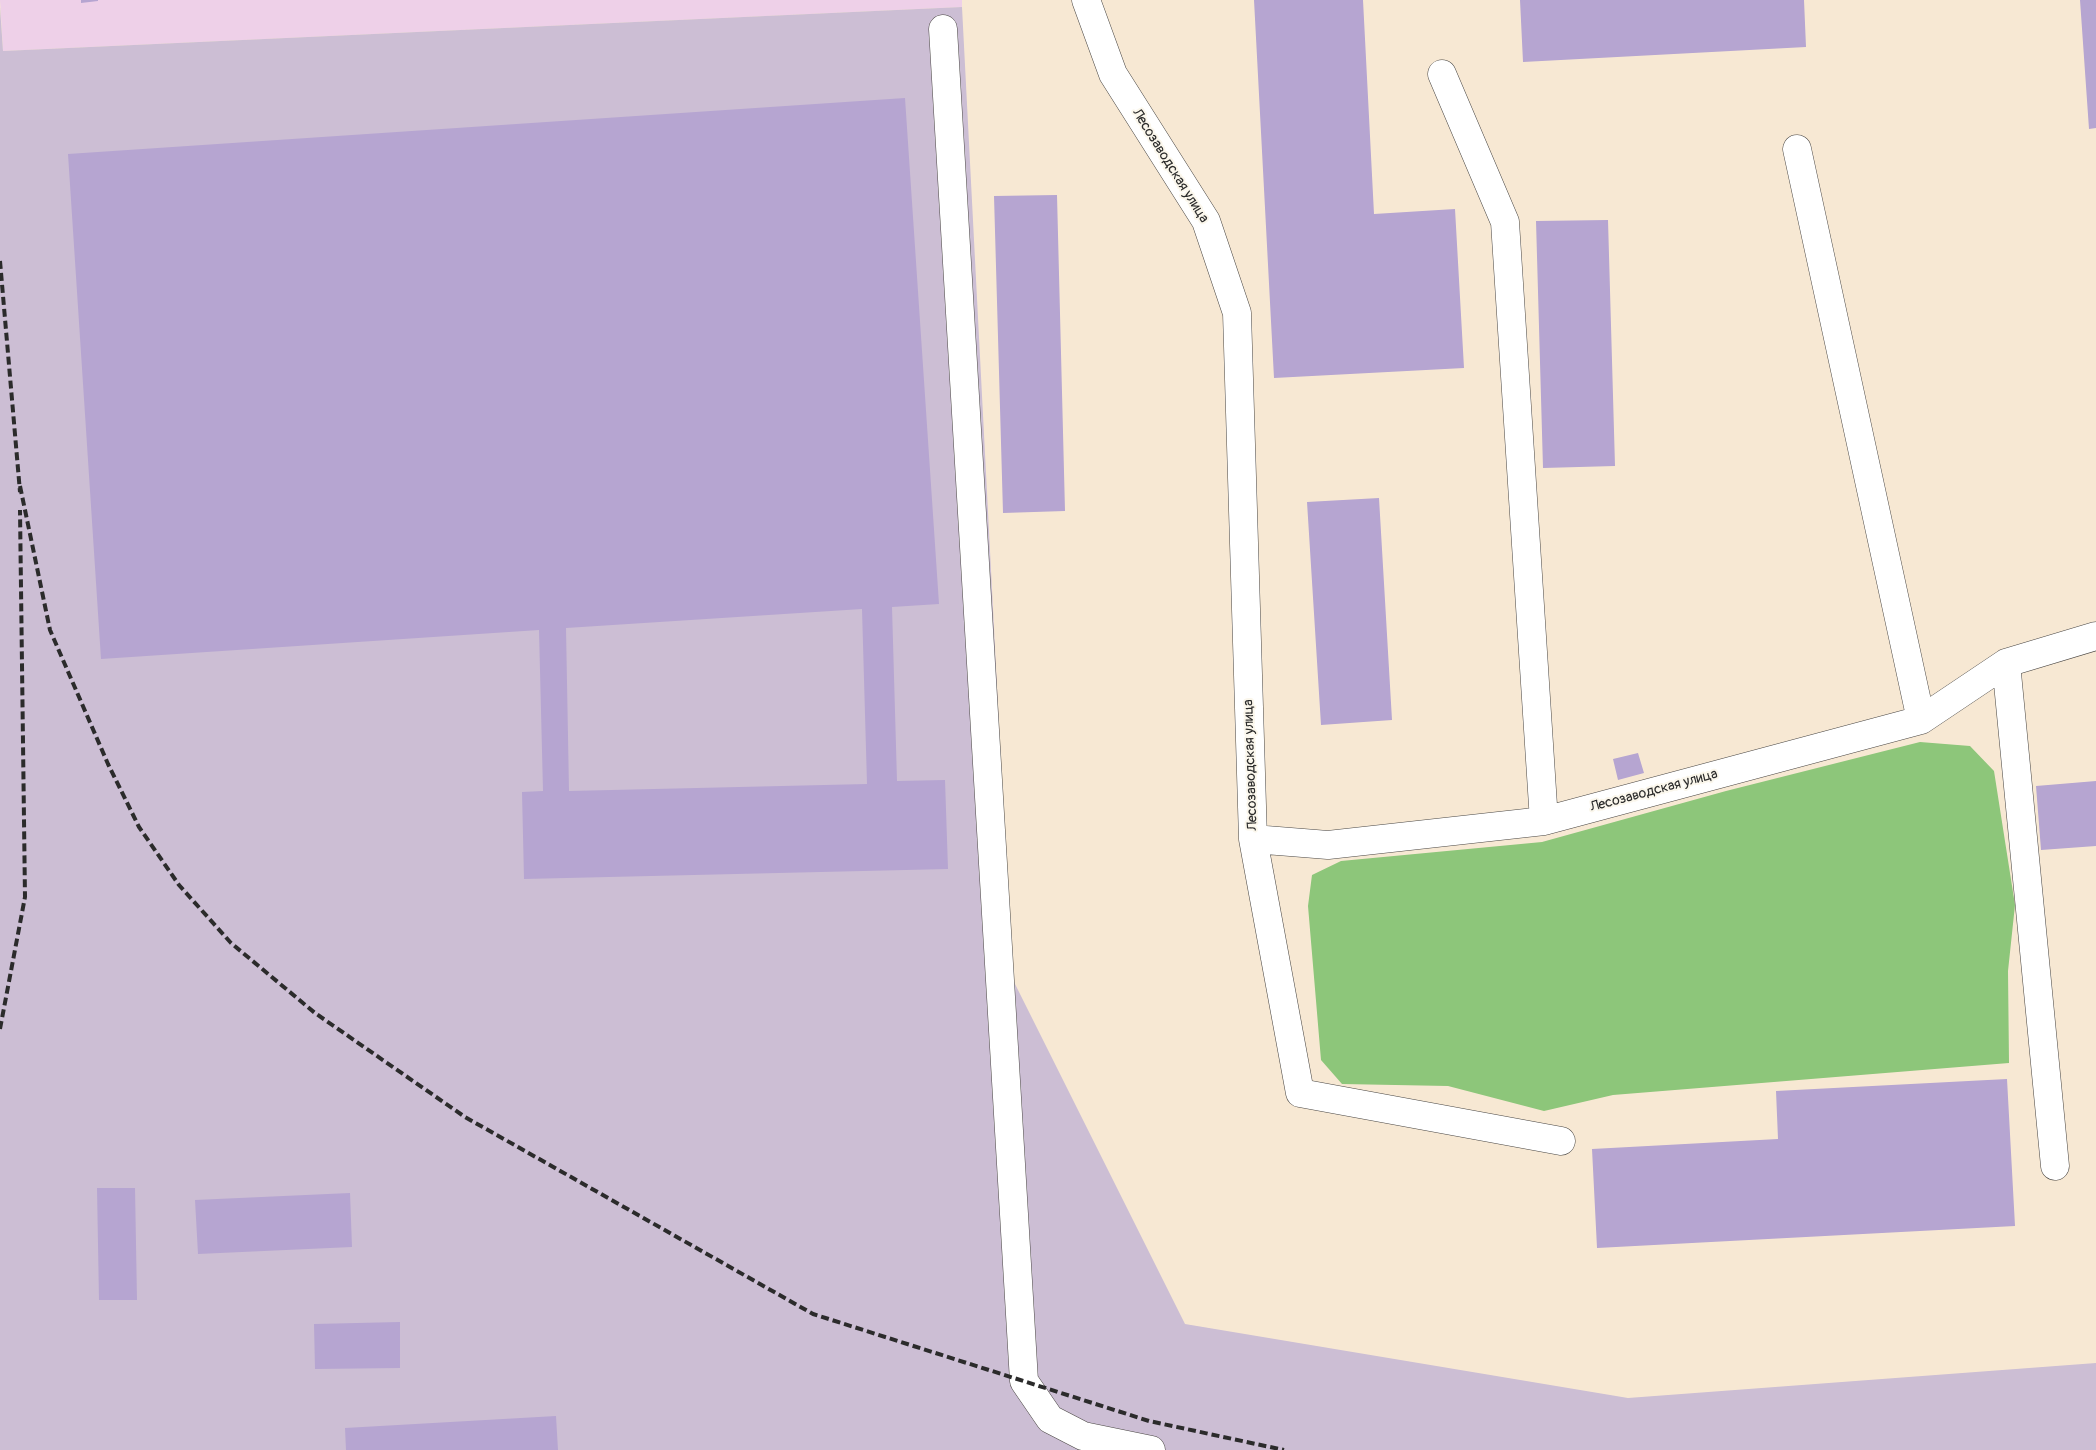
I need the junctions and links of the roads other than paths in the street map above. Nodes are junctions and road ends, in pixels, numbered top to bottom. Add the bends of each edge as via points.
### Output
1 (1086, 0) edge
2 (943, 29) dead end
3 (1442, 74) dead end
4 (1797, 149) dead end
5 (2096, 636) edge
6 (2006, 663) junction
7 (1921, 720) junction
8 (1544, 821) junction
9 (1254, 839) junction
10 (1561, 1141) dead end
11 (2054, 1166) dead end
12 (1151, 1450) edge

1 - 9 lane, Лесозаводская улица via 1113,74 1206,221 1237,313
2 - 12 lane via 1024,1381 1050,1419 1083,1436
3 - 8 lane via 1504,222
4 - 7 lane
5 - 6 lane, Лесозаводская улица
6 - 7 lane, Лесозаводская улица
6 - 11 lane
7 - 8 lane, Лесозаводская улица
8 - 9 lane, Лесозаводская улица via 1328,844
9 - 10 lane via 1300,1093

